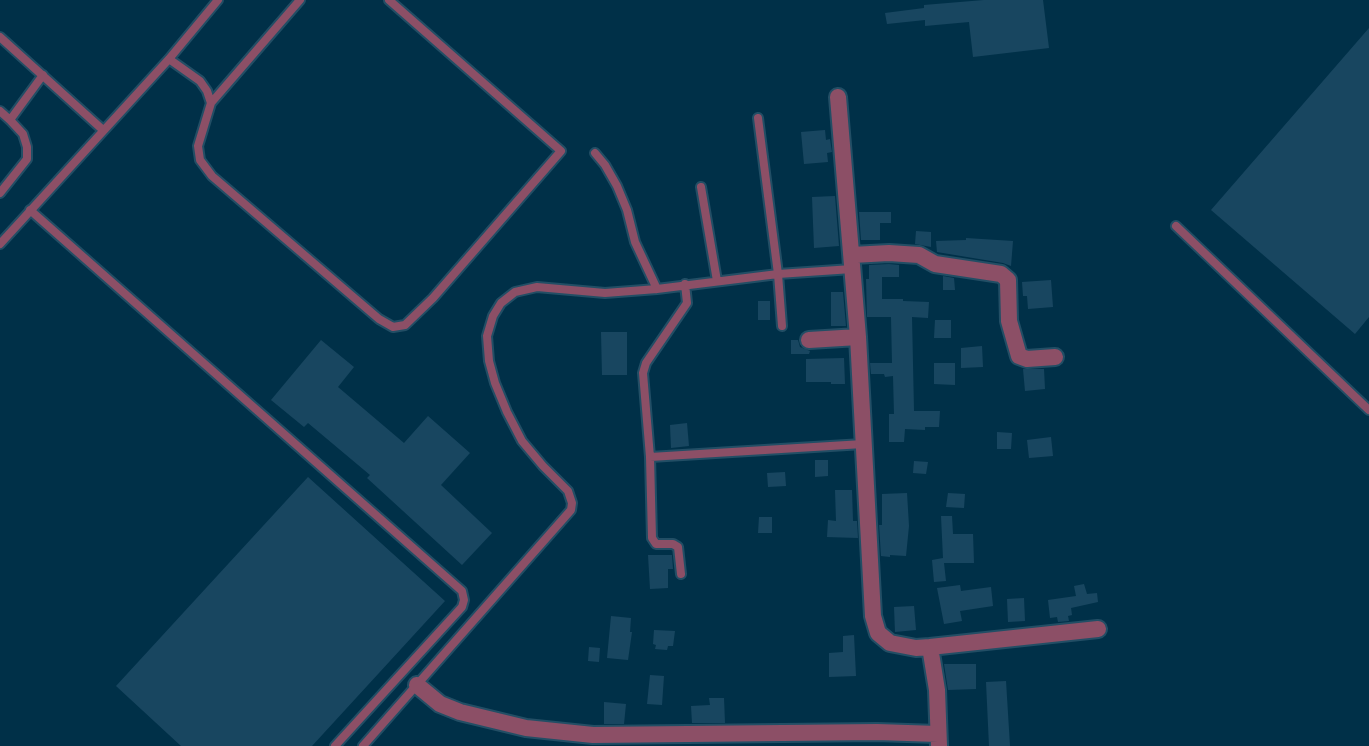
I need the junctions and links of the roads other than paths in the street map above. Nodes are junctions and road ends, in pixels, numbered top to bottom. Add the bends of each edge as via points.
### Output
1 (218, 0) edge
2 (300, 0) edge
3 (389, 0) edge
4 (0, 37) edge
5 (169, 59) junction
6 (43, 75) junction
7 (838, 97) dead end
8 (211, 103) junction
9 (0, 111) edge
10 (758, 118) dead end
11 (10, 120) junction
12 (103, 130) junction
13 (595, 153) dead end
14 (701, 187) dead end
15 (0, 193) edge
16 (30, 210) junction
17 (1176, 226) dead end
18 (0, 244) edge
19 (852, 262) junction
20 (778, 274) junction
21 (717, 281) junction
22 (685, 284) junction
23 (657, 289) junction
24 (782, 326) dead end
25 (858, 337) junction
26 (809, 340) dead end
27 (1055, 357) dead end
28 (1369, 410) edge
29 (863, 444) junction
30 (650, 457) junction
31 (681, 574) dead end
32 (1098, 629) dead end
33 (930, 647) junction
34 (417, 685) junction
35 (877, 739) edge
36 (939, 740) edge
37 (335, 746) edge
38 (363, 746) edge

1 - 5 lane
2 - 8 lane
3 - 8 lane via 561,151 405,325 393,327 379,319 212,176 200,160 198,146
4 - 6 lane
5 - 8 lane via 200,81
5 - 12 lane
6 - 11 lane
6 - 12 lane
7 - 19 street
9 - 11 lane
10 - 20 lane
11 - 15 lane via 23,134 27,159
12 - 16 lane
13 - 23 lane via 617,186
14 - 21 lane
16 - 18 lane
16 - 37 lane via 462,591 462,607
17 - 28 lane
19 - 20 lane
19 - 25 street
19 - 27 street via 889,253 919,255 935,264 1001,274 1008,280 1016,352 1027,359
20 - 21 lane
20 - 24 lane
21 - 22 lane
22 - 23 lane
22 - 30 lane via 687,303 643,368
23 - 34 lane via 605,293 537,287 515,292 493,316 487,336 495,383 522,441 568,491 571,510
25 - 26 street
25 - 29 street
29 - 30 lane
29 - 33 street via 878,633 890,643
30 - 31 lane via 652,538 656,544 678,547
32 - 33 street
33 - 36 street
34 - 35 street via 460,712 526,728 593,735
34 - 38 lane
35 - 36 street

